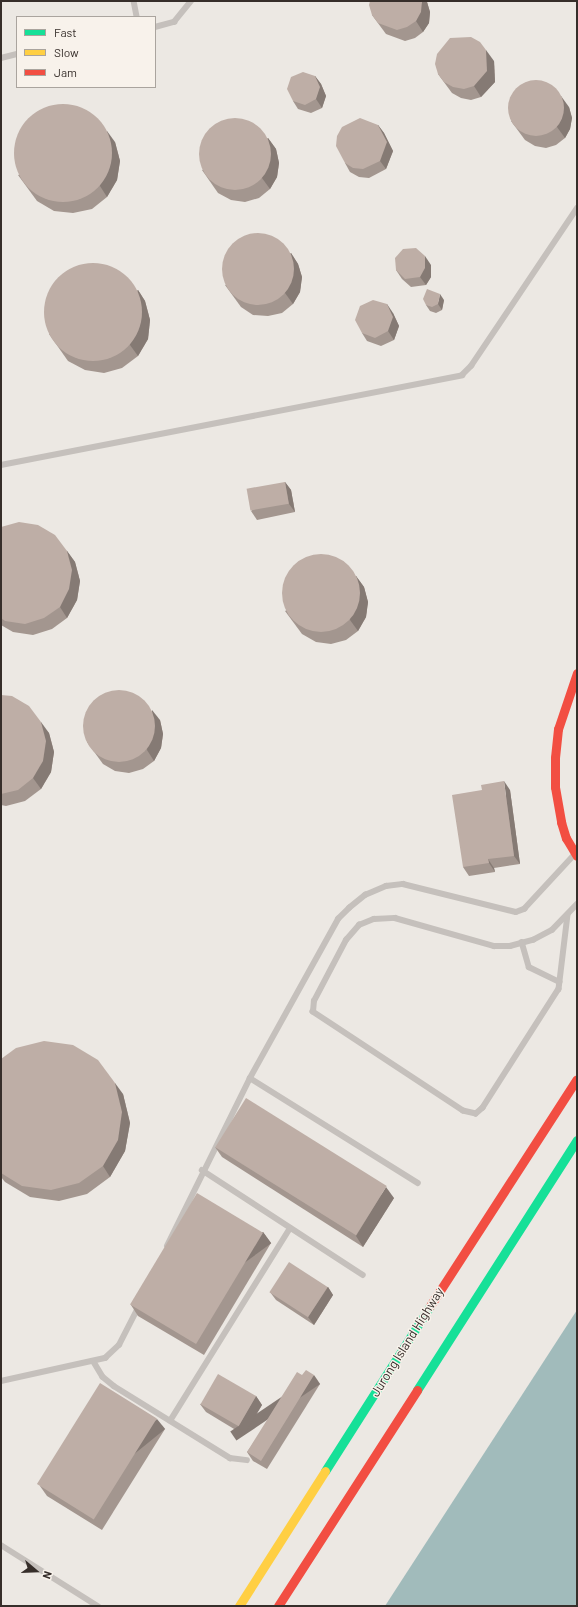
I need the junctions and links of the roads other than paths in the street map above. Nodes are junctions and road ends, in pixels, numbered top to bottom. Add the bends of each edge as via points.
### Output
1 (134, 1) edge
2 (191, 1) edge
3 (137, 16) edge
4 (156, 27) edge
5 (16, 54) edge
6 (1, 58) edge
7 (577, 208) edge
8 (1, 464) edge
9 (577, 673) edge
10 (576, 855) edge
11 (577, 904) edge
12 (568, 916) junction
13 (522, 942) junction
14 (560, 982) junction
15 (250, 1078) junction
16 (577, 1078) edge
17 (577, 1140) edge
18 (202, 1170) junction
19 (418, 1183) dead end
20 (290, 1228) junction
21 (165, 1249) edge
22 (363, 1275) dead end
23 (142, 1299) edge
24 (94, 1362) junction
25 (1, 1381) edge
26 (170, 1421) junction
27 (247, 1460) edge
28 (1, 1545) edge
29 (98, 1606) edge
30 (239, 1606) edge
31 (278, 1606) edge

1 - 3 lane
2 - 4 lane via 174,22
5 - 6 lane
7 - 8 lane via 471,366 462,375
9 - 10 main road via 558,729 554,758 555,787 561,822
10 - 15 lane via 524,909 516,912 403,884 386,886 365,895 338,919
11 - 12 lane
12 - 13 lane via 552,930
12 - 14 lane
13 - 14 lane via 529,967
13 - 14 lane via 494,946 395,918 374,919 359,925 346,940 314,1001 313,1012 472,1115 483,1108 555,997
15 - 18 lane
15 - 19 lane
16 - 30 main road, Jurong Island Highway
17 - 31 main road
18 - 20 lane
18 - 21 lane
20 - 22 lane
20 - 26 lane
23 - 24 lane via 119,1345 112,1354
24 - 25 lane
24 - 26 lane via 103,1377 114,1386
26 - 27 lane via 230,1458
28 - 29 lane

